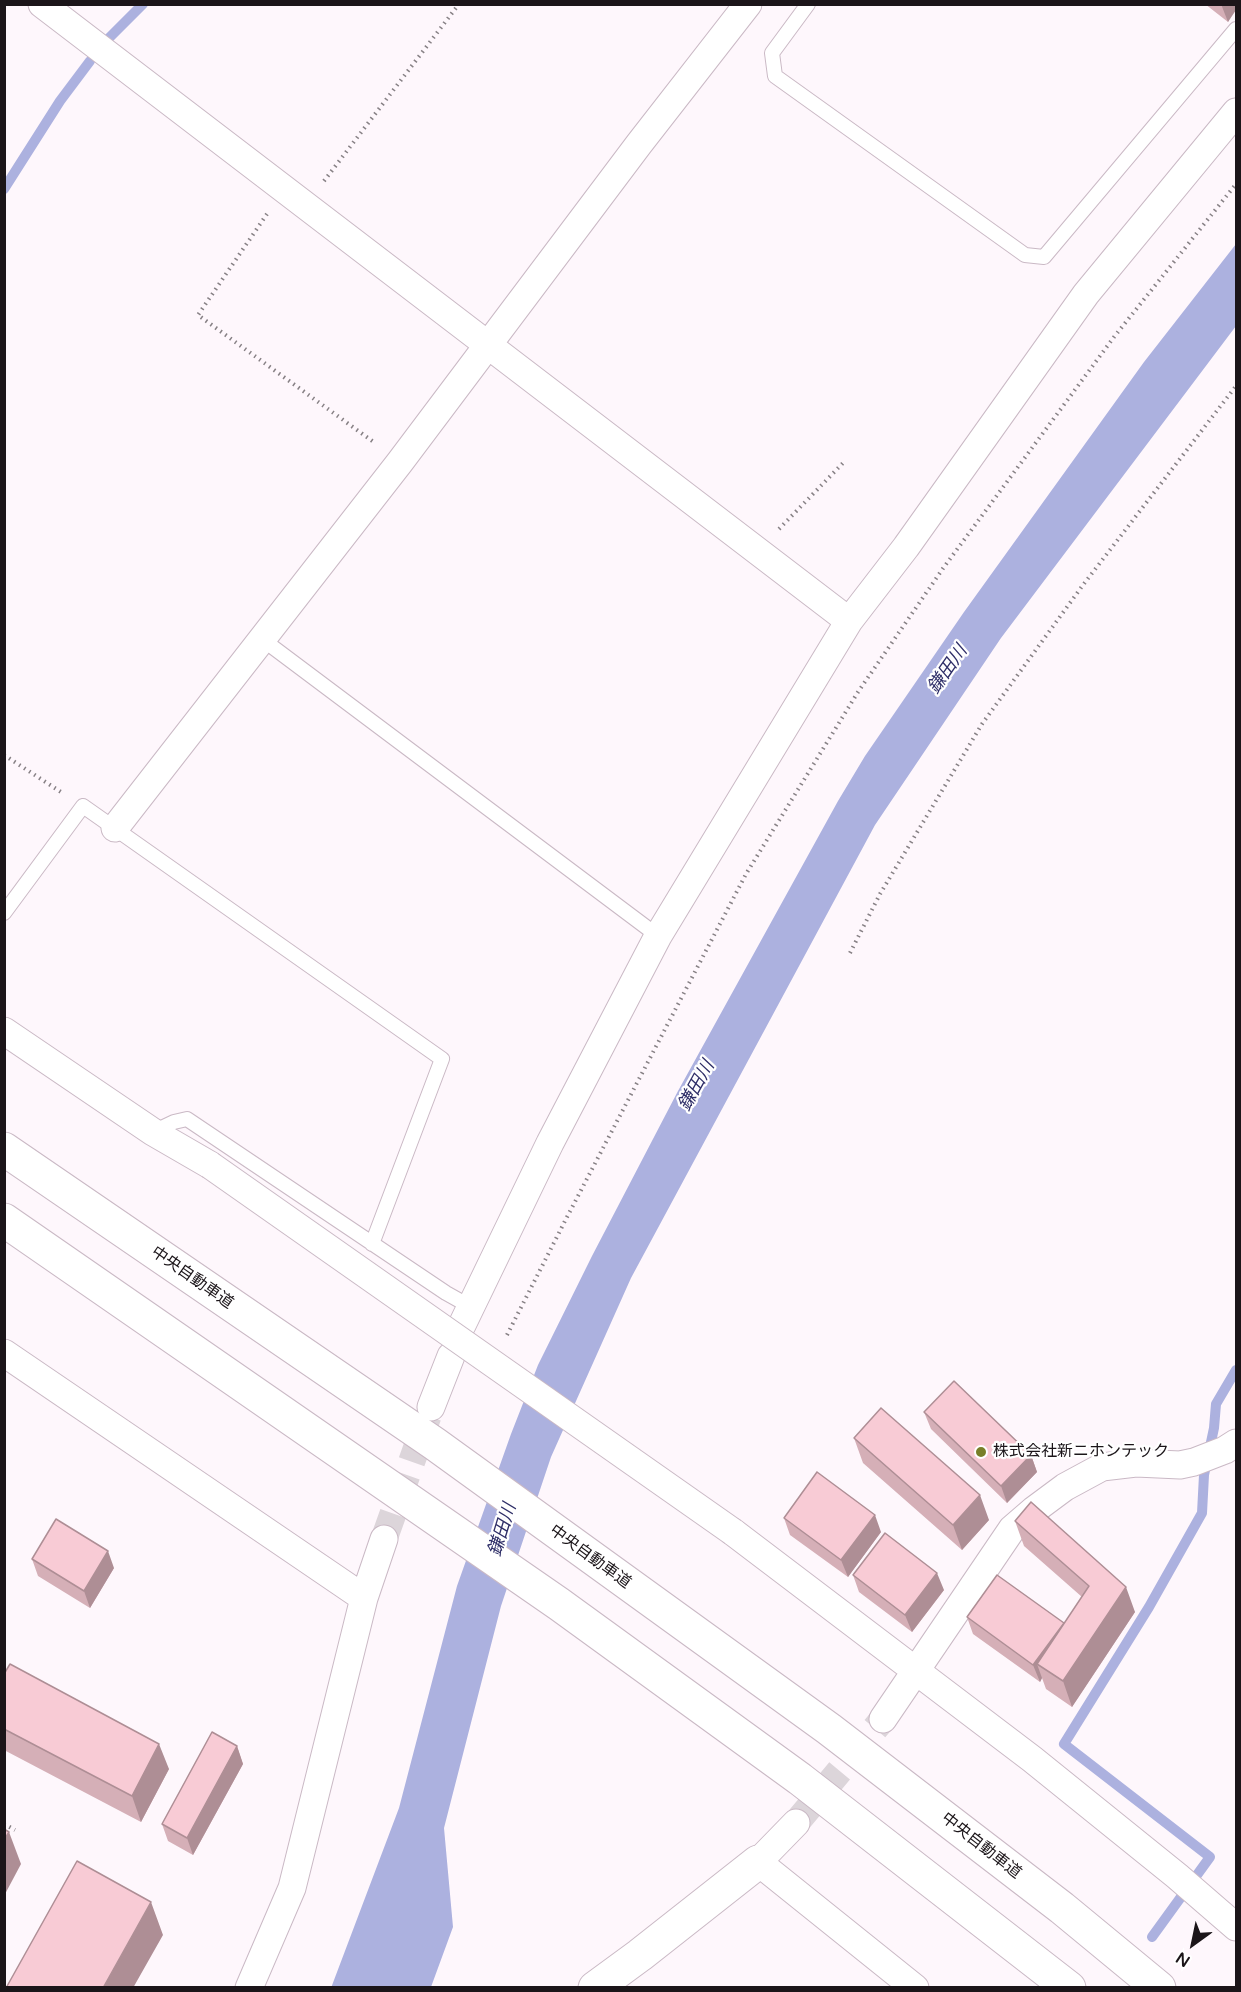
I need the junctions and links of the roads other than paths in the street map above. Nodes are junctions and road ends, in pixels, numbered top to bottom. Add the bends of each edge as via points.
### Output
1 (42, 4) edge
2 (748, 4) edge
3 (808, 4) edge
4 (1236, 29) edge
5 (1236, 112) edge
6 (488, 345) junction
7 (849, 621) junction
8 (262, 639) junction
9 (115, 828) junction
10 (4, 913) edge
11 (658, 936) junction
12 (4, 1031) edge
13 (153, 1132) junction
14 (4, 1149) edge
15 (4, 1221) edge
16 (372, 1244) junction
17 (466, 1316) joint
18 (4, 1353) edge
19 (451, 1356) dead end
20 (432, 1407) tunnel mouth
21 (1229, 1447) edge
22 (384, 1539) tunnel mouth
23 (364, 1598) junction
24 (915, 1670) junction
25 (883, 1719) tunnel mouth
26 (796, 1823) tunnel mouth
27 (758, 1862) junction
28 (1236, 1927) edge
29 (249, 1988) edge
30 (595, 1988) edge
31 (915, 1988) edge
32 (1069, 1988) edge
33 (1159, 1988) edge

1 - 6 street
2 - 6 street
3 - 4 lane via 772,53 775,76 1025,255 1044,257
5 - 7 street via 1086,294
6 - 7 street
6 - 8 street
7 - 11 street
8 - 9 street
8 - 11 lane
9 - 10 lane via 83,806
9 - 16 lane via 442,1059
11 - 17 street via 550,1143
12 - 13 street
13 - 16 lane via 187,1119
13 - 24 street, bridge via 210,1165 733,1532
14 - 33 main road, 中央自動車道 via 435,1444 829,1729 1062,1908
15 - 32 main road via 559,1604 800,1779
16 - 17 lane via 446,1293
18 - 23 street
19 - 20 street
21 - 24 street via 1180,1465 1136,1463 1102,1467 1057,1492 1012,1529
22 - 23 street
23 - 29 street via 292,1888
24 - 25 street
24 - 28 street via 1032,1759
26 - 27 street
27 - 30 main road
27 - 31 street

